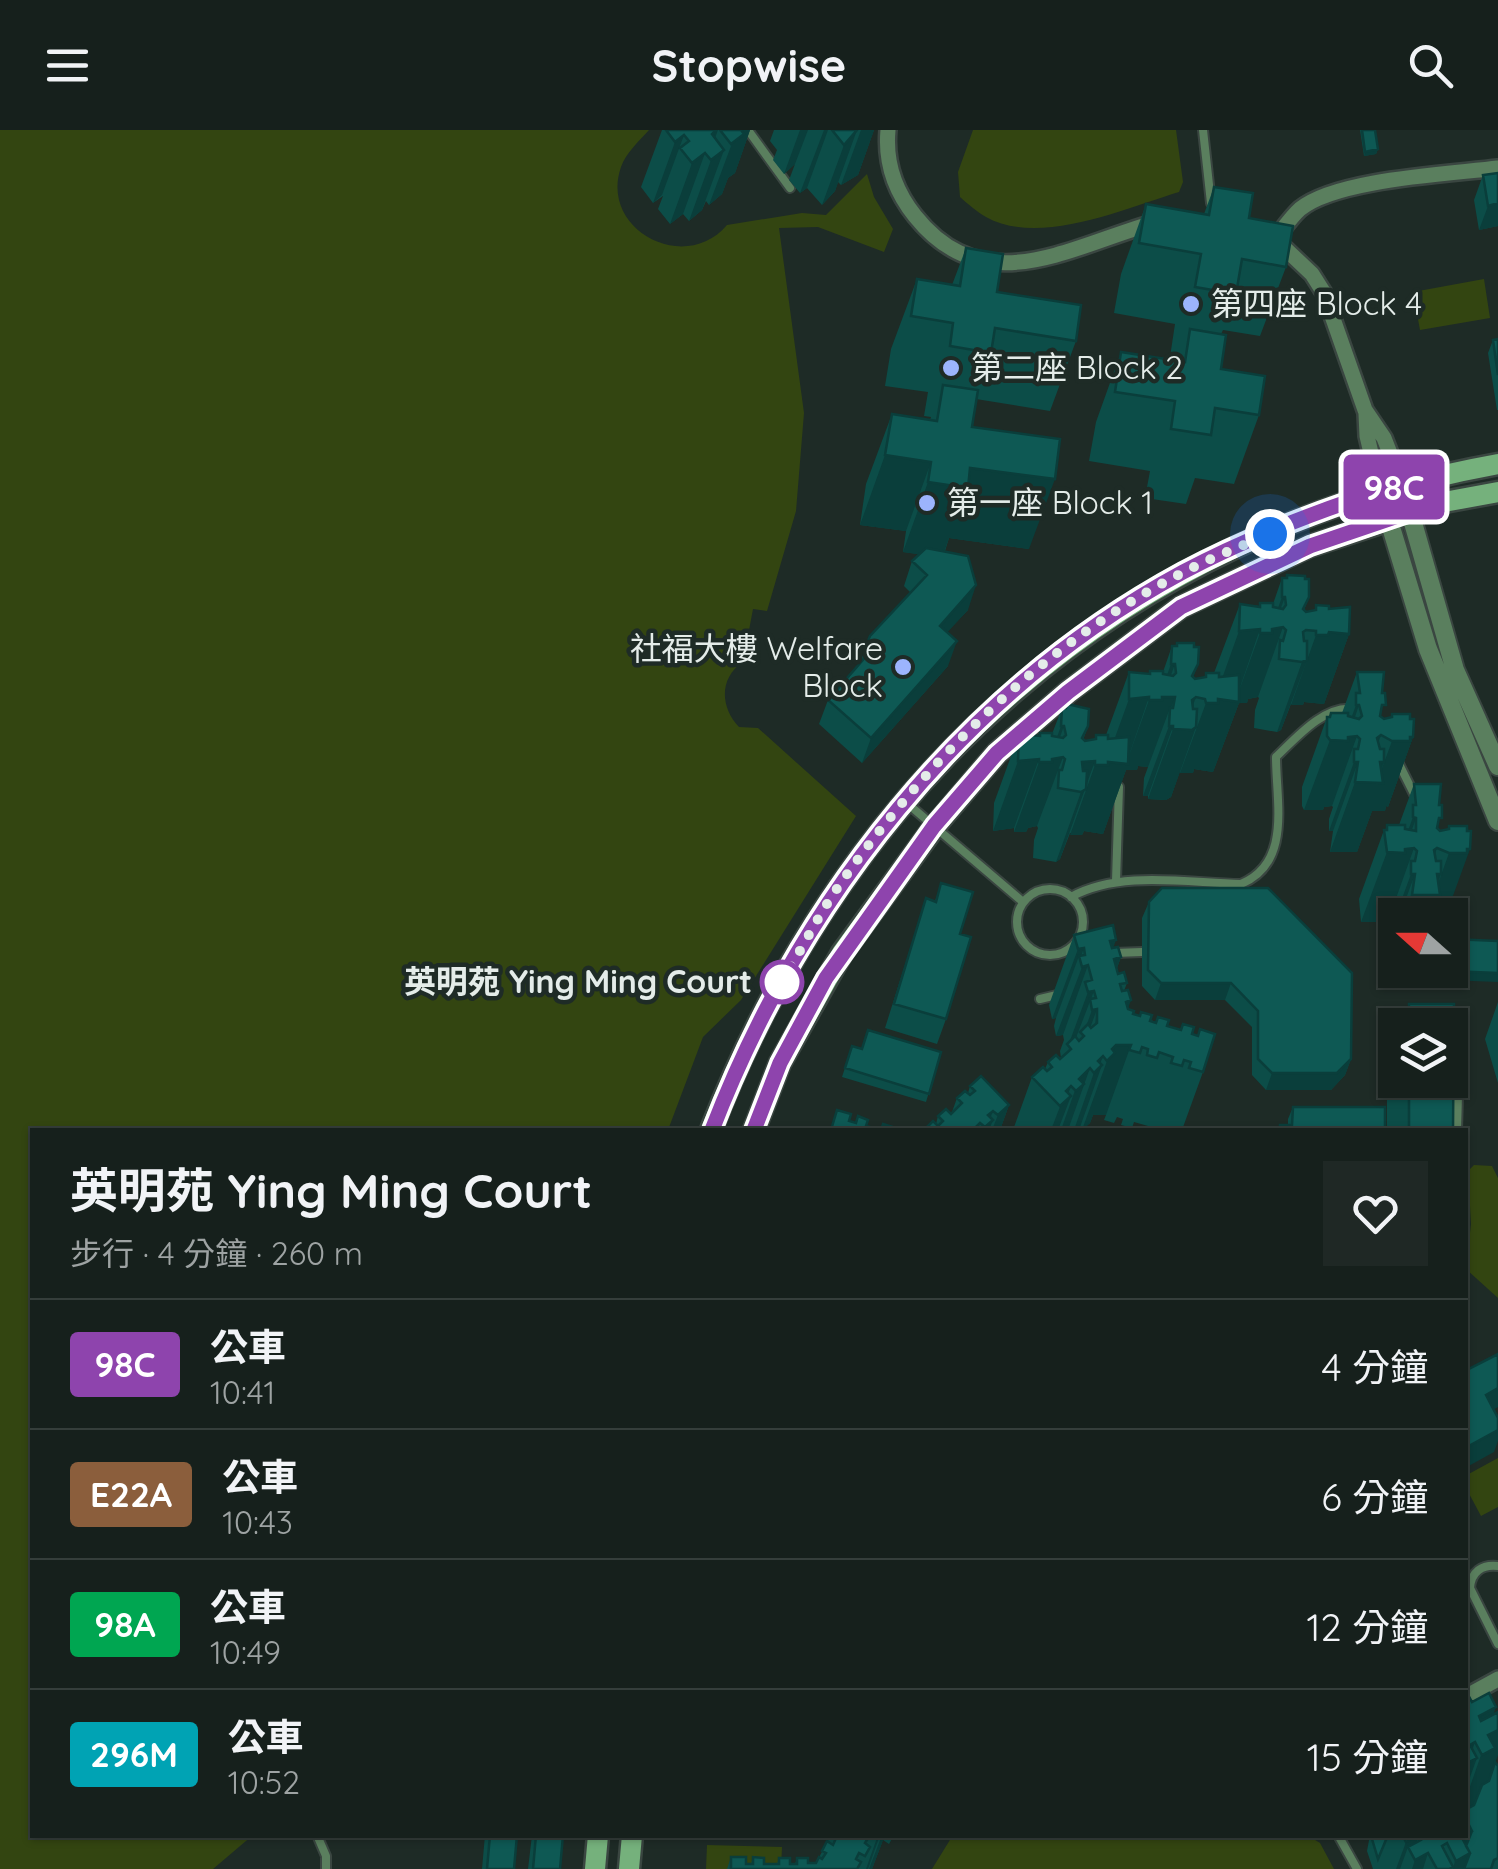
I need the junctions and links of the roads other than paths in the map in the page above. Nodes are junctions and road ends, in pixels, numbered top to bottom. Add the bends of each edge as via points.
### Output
1 (748, 130) edge
2 (888, 130) edge
3 (1203, 130) edge
4 (1498, 168) edge
5 (790, 188) dead end
6 (1205, 218) edge
7 (1169, 219) edge
8 (1366, 410) junction
9 (1498, 464) edge
10 (1402, 484) junction
11 (1380, 491) junction
12 (1498, 492) edge
13 (1410, 512) junction
14 (1388, 519) junction
15 (1358, 710) edge
16 (1390, 747) edge
17 (1498, 766) edge
18 (1102, 787) edge
19 (1417, 800) edge
20 (904, 802) junction
21 (1498, 821) edge
22 (934, 826) junction
23 (1116, 881) junction
24 (1071, 896) junction
25 (1024, 902) junction
26 (1070, 948) junction
27 (1142, 952) dead end
28 (1080, 953) edge
29 (1105, 953) edge
30 (1073, 992) dead end
31 (1040, 999) dead end
32 (1458, 1098) edge
33 (713, 1128) edge
34 (755, 1128) edge
35 (1456, 1128) edge
36 (1498, 1566) edge
37 (1498, 1644) edge
38 (1498, 1679) edge
39 (1468, 1700) edge
40 (318, 1838) edge
41 (598, 1838) edge
42 (632, 1838) edge
43 (1340, 1838) edge
44 (326, 1869) edge
45 (595, 1869) edge
46 (629, 1869) edge
47 (1357, 1869) edge

1 - 5 lane
2 - 7 street via 891,171 907,205 941,242 966,256 1028,262
3 - 6 lane
4 - 8 street via 1324,196 1268,236 1291,252 1324,293
8 - 10 street
8 - 11 street
9 - 10 main road
10 - 11 main road
10 - 13 street
11 - 14 street
11 - 20 main road via 1186,570 1103,621 1009,694
12 - 13 main road
13 - 14 main road
13 - 17 street via 1456,670
14 - 21 street via 1444,694
14 - 22 main road via 1310,546 1181,607 997,753
15 - 23 lane via 1329,712 1276,757 1276,850 1253,879
16 - 19 lane
18 - 23 lane via 1119,787
20 - 22 lane
20 - 33 main road via 804,945 749,1042
22 - 25 lane
22 - 34 main road via 826,978 780,1063
23 - 24 lane
24 - 25 lane via 1048,889
24 - 26 lane via 1083,922
25 - 26 lane via 1016,922 1030,950 1051,956
26 - 28 lane
27 - 29 lane
30 - 31 lane
32 - 35 lane
36 - 37 lane via 1480,1568 1470,1588
38 - 39 street
40 - 44 lane
41 - 45 main road
42 - 46 main road
43 - 47 lane

